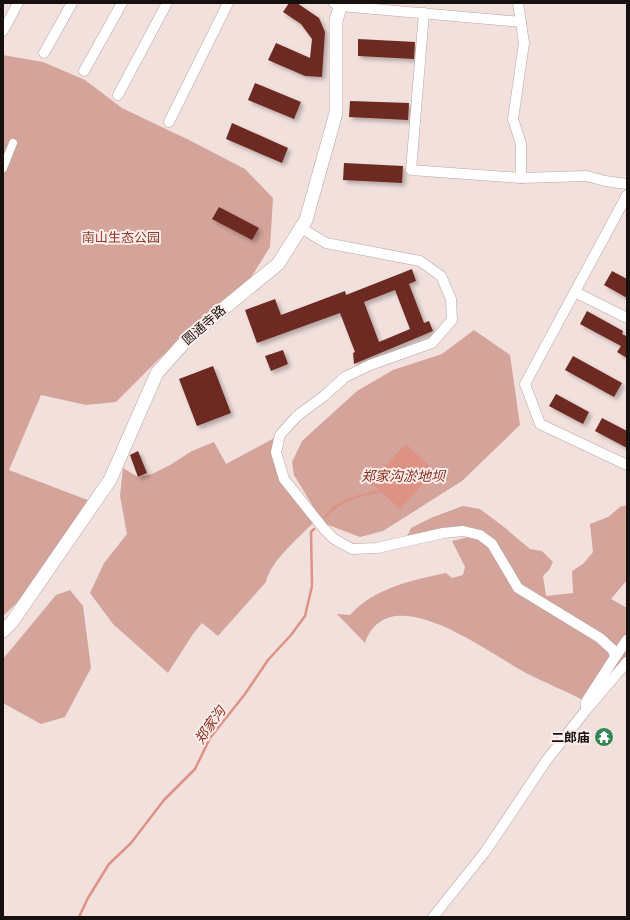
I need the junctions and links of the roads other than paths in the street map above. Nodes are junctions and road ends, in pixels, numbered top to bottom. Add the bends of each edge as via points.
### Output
1 (18, 3) edge
2 (72, 3) edge
3 (122, 3) edge
4 (167, 3) edge
5 (228, 3) edge
6 (518, 3) edge
7 (338, 4) edge
8 (424, 13) junction
9 (521, 22) junction
10 (3, 31) edge
11 (44, 53) dead end
12 (84, 71) dead end
13 (118, 95) dead end
14 (169, 122) dead end
15 (13, 143) dead end
16 (3, 168) edge
17 (521, 178) junction
18 (627, 184) edge
19 (627, 195) edge
20 (301, 228) junction
21 (575, 292) junction
22 (627, 318) edge
23 (627, 466) edge
24 (3, 632) edge
25 (627, 640) edge
26 (615, 657) junction
27 (627, 662) edge
28 (586, 710) junction
29 (433, 917) edge

1 - 10 street
2 - 11 street
3 - 12 street
4 - 13 street
5 - 14 street
6 - 9 street
7 - 8 street
7 - 20 street, 圆通寺路 via 336,113 306,220
8 - 9 street
8 - 17 street via 411,170
9 - 17 street via 524,43 513,119 521,144
15 - 16 street
17 - 18 street via 587,176
19 - 21 street
20 - 24 street, 圆通寺路 via 278,264 190,336 157,373 110,480
20 - 26 street via 326,243 420,261 441,276 451,299 452,320 432,343 370,365 345,377 297,416 280,435 276,452 284,479 324,529 352,549 377,548 443,533 462,531 480,535 492,544 518,588 600,638 613,650
21 - 22 street
21 - 23 street via 525,384 540,424
25 - 26 street
26 - 28 street via 586,702
27 - 28 street
28 - 29 street via 546,761 485,852

